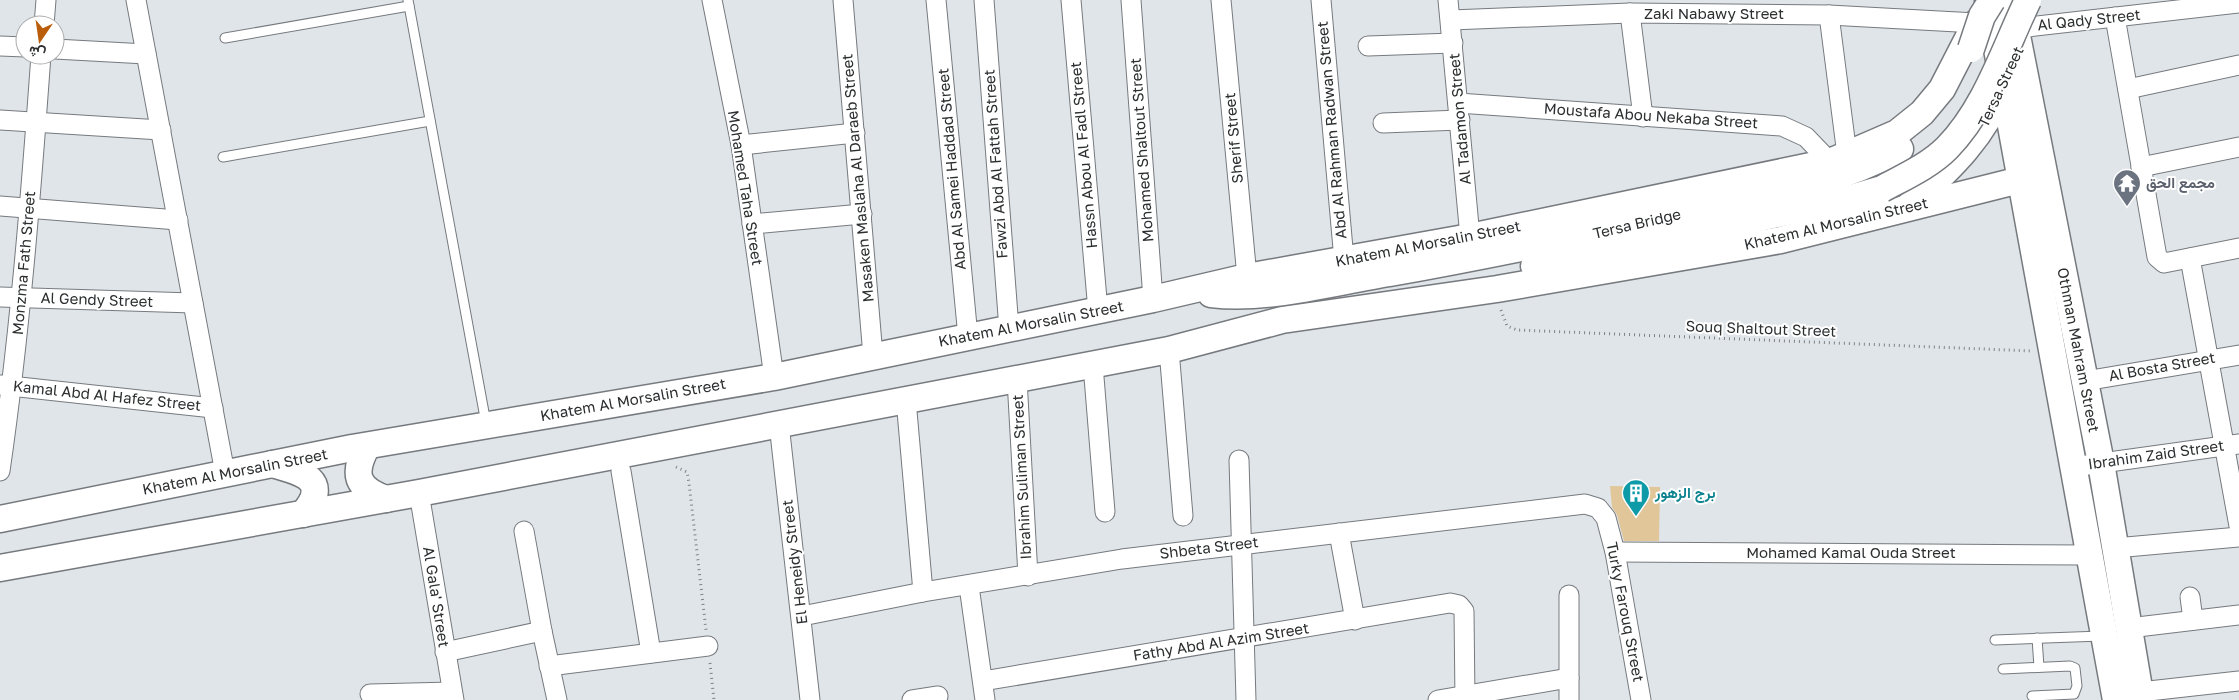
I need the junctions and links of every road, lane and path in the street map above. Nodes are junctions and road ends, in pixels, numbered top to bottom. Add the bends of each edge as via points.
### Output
1 (46, 0) edge
2 (136, 0) edge
3 (712, 0) edge
4 (843, 0) edge
5 (936, 0) edge
6 (984, 0) edge
7 (1071, 0) edge
8 (1131, 0) edge
9 (1221, 0) edge
10 (1321, 0) edge
11 (1448, 0) edge
12 (2028, 0) edge
13 (2042, 0) edge
14 (2239, 2) edge
15 (408, 3) edge
16 (1991, 5) edge
17 (1630, 13) junction
18 (45, 15) edge
19 (1830, 15) junction
20 (2115, 17) junction
21 (1451, 20) junction
22 (225, 38) dead end
23 (2024, 38) junction
24 (1453, 43) junction
25 (0, 46) edge
26 (1368, 46) dead end
27 (15, 47) edge
28 (65, 50) edge
29 (146, 54) junction
30 (2239, 64) edge
31 (40, 65) edge
32 (2004, 87) junction
33 (2128, 90) junction
34 (1459, 111) junction
35 (1643, 117) junction
36 (0, 120) edge
37 (430, 121) junction
38 (36, 122) junction
39 (1383, 123) dead end
40 (161, 130) junction
41 (855, 133) junction
42 (741, 146) junction
43 (2239, 147) edge
44 (223, 157) dead end
45 (1849, 161) junction
46 (2141, 167) junction
47 (2032, 178) junction
48 (0, 206) edge
49 (29, 208) junction
50 (1906, 208) junction
51 (862, 214) junction
52 (178, 220) junction
53 (752, 224) junction
54 (1470, 237) junction
55 (2239, 248) edge
56 (2190, 258) junction
57 (1344, 260) junction
58 (1248, 277) junction
59 (1497, 289) junction
60 (1191, 290) junction
61 (0, 296) edge
62 (22, 297) junction
63 (1153, 299) junction
64 (193, 303) junction
65 (1098, 311) junction
66 (1282, 320) junction
67 (1009, 329) junction
68 (968, 337) junction
69 (1169, 350) junction
70 (2053, 352) junction
71 (2239, 355) edge
72 (873, 356) junction
73 (2208, 359) junction
74 (1093, 365) junction
75 (774, 376) junction
76 (1017, 379) junction
77 (2084, 380) junction
78 (6, 386) edge
79 (906, 400) junction
80 (213, 408) junction
81 (779, 424) junction
82 (486, 426) junction
83 (2232, 445) edge
84 (367, 446) junction
85 (1239, 460) dead end
86 (2101, 463) junction
87 (271, 464) junction
88 (673, 466) dead end
89 (2073, 467) junction
90 (0, 471) edge
91 (621, 471) dead end
92 (225, 473) junction
93 (419, 493) junction
94 (386, 499) junction
95 (1105, 512) dead end
96 (303, 514) junction
97 (1183, 516) dead end
98 (0, 519) edge
99 (1607, 524) joint
100 (2239, 526) edge
101 (524, 531) dead end
102 (1339, 533) junction
103 (2239, 537) edge
104 (1241, 544) junction
105 (2115, 548) junction
106 (1615, 552) junction
107 (2088, 555) junction
108 (0, 568) edge
109 (1028, 576) junction
110 (969, 586) junction
111 (924, 592) junction
112 (1568, 595) dead end
113 (2190, 597) dead end
114 (2239, 615) edge
115 (802, 616) junction
116 (1355, 620) junction
117 (2193, 620) junction
118 (2129, 628) junction
119 (542, 631) junction
120 (2102, 636) junction
121 (1244, 638) junction
122 (2037, 638) junction
123 (1995, 640) dead end
124 (708, 646) junction
125 (445, 652) junction
126 (651, 653) junction
127 (549, 666) junction
128 (2039, 667) junction
129 (2003, 669) dead end
130 (1569, 678) junction
131 (982, 681) junction
132 (2239, 681) edge
133 (370, 694) dead end
134 (453, 696) edge
135 (938, 696) dead end
136 (2032, 696) dead end
137 (2132, 697) edge
138 (1465, 698) edge
139 (557, 700) edge
140 (714, 700) edge
141 (810, 700) edge
142 (912, 700) edge
143 (985, 700) edge
144 (1246, 700) edge
145 (1438, 700) edge
146 (1569, 700) edge
147 (1641, 700) edge

1 - 18 street
2 - 29 street
3 - 42 street, Mohamed Taha Street
4 - 41 street, Masaken Maslaha Al Daraeb Street
5 - 68 street, Abd Al Samei Haddad Street
6 - 67 street, Fawzi Abd Al Fattah Street
7 - 65 street, Hassn Abou Al Fadl Street
8 - 63 street, Mohamed Shaltout Street
9 - 58 street, Sherif Street
10 - 57 street, Abd Al Rahman Radwan Street
11 - 21 street, Al Tadamon Street
12 - 66 main road, Tersa Bridge, bridge via 1968,123 1946,149 1882,189 1848,199
13 - 23 main road, Tersa Street
14 - 20 street, Al Qady Street
15 - 22 lane
15 - 37 lane
16 - 19 street, Zaki Nabawy Street
16 - 23 main road, Othman Mahram Street
16 - 32 main road, Othman Mahram Street
16 - 45 main road, Tersa Bridge, bridge via 1982,16 1954,93 1932,124 1903,147
17 - 19 street, Zaki Nabawy Street
17 - 21 street, Zaki Nabawy Street
17 - 35 street
19 - 45 street
20 - 23 street, Al Qady Street
20 - 33 street
21 - 24 street, Al Tadamon Street
23 - 32 main road, Tersa Street
23 - 47 main road, Othman Mahram Street
24 - 26 street
24 - 34 street, Al Tadamon Street
25 - 27 street
28 - 29 street
29 - 40 street
30 - 33 street
31 - 38 street, Monzma Fath Street
32 - 47 main road, Othman Mahram Street
32 - 50 main road, Tersa Street via 1986,124 1964,154
33 - 46 street
34 - 35 street, Moustafa Abou Nekaba Street
34 - 39 street, Moustafa Abou Nekaba Street
34 - 54 street, Al Tadamon Street
35 - 45 street, Moustafa Abou Nekaba Street via 1782,126
36 - 38 street
37 - 44 lane
37 - 82 lane
38 - 40 street
38 - 49 street, Monzma Fath Street
40 - 52 street
41 - 42 street
41 - 51 street, Masaken Maslaha Al Daraeb Street
42 - 53 street, Mohamed Taha Street
43 - 46 street
45 - 54 main road, Khatem Al Morsalin Street
45 - 60 main road, Tersa Bridge via 1825,182 1481,257 1259,295 1225,296
46 - 56 street via 2157,257 2164,263
47 - 50 main road, Khatem Al Morsalin Street
47 - 70 main road, Othman Mahram Street
47 - 77 main road, Othman Mahram Street
48 - 49 street
49 - 52 street
49 - 62 street, Monzma Fath Street
50 - 59 main road, Khatem Al Morsalin Street via 1781,240
51 - 53 street
51 - 72 street, Masaken Maslaha Al Daraeb Street
52 - 64 street
53 - 75 street, Mohamed Taha Street
54 - 57 main road, Khatem Al Morsalin Street
55 - 56 street
56 - 73 street
57 - 58 main road, Khatem Al Morsalin Street
58 - 60 main road, Khatem Al Morsalin Street
59 - 66 main road, Khatem Al Morsalin Street
59 - 70 path, Souq Shaltout Street via 1504,321 1517,330
60 - 63 main road, Khatem Al Morsalin Street
61 - 62 street, Al Gendy Street
62 - 64 street, Al Gendy Street
62 - 78 street, Monzma Fath Street
63 - 65 main road, Khatem Al Morsalin Street
64 - 80 street
65 - 67 main road, Khatem Al Morsalin Street
66 - 69 main road, Khatem Al Morsalin Street
67 - 68 main road, Khatem Al Morsalin Street
68 - 72 main road, Khatem Al Morsalin Street
69 - 74 main road, Khatem Al Morsalin Street
69 - 97 street
70 - 89 main road, Othman Mahram Street
71 - 73 street, Al Bosta Street
72 - 75 main road, Khatem Al Morsalin Street
73 - 77 street, Al Bosta Street
73 - 83 street
74 - 76 main road, Khatem Al Morsalin Street
74 - 95 street
75 - 82 main road, Khatem Al Morsalin Street
76 - 79 main road, Khatem Al Morsalin Street
76 - 109 street, Ibrahim Suliman Street
77 - 86 main road, Othman Mahram Street
78 - 80 street, Kamal Abd Al Hafez Street
78 - 90 street, Monzma Fath Street
79 - 81 main road, Khatem Al Morsalin Street
79 - 111 street
80 - 92 street
81 - 93 main road, Khatem Al Morsalin Street
81 - 115 street, El Heneidy Street
82 - 84 main road, Khatem Al Morsalin Street
83 - 86 street, Ibrahim Zaid Street
83 - 100 street
84 - 87 main road, Khatem Al Morsalin Street
84 - 94 main road via 358,466 361,482 372,494
85 - 104 street
86 - 89 street, Ibrahim Zaid Street
86 - 105 main road, Othman Mahram Street
87 - 92 main road, Khatem Al Morsalin Street
87 - 96 main road via 297,471 312,480 315,497
88 - 124 path via 687,472
89 - 107 main road, Othman Mahram Street
91 - 126 street
92 - 98 main road, Khatem Al Morsalin Street
93 - 94 main road, Khatem Al Morsalin Street
93 - 125 street, Al Gala' Street
94 - 96 main road, Khatem Al Morsalin Street
96 - 108 main road, Khatem Al Morsalin Street
99 - 102 street, Shbeta Street via 1603,512 1585,504
99 - 106 street, Turky Farouq Street
101 - 119 street
102 - 104 street, Shbeta Street
102 - 116 street
103 - 105 street
104 - 109 street, Shbeta Street via 1122,559
104 - 121 street
105 - 118 main road, Othman Mahram Street
106 - 107 street, Mohamed Kamal Ouda Street
106 - 147 street, Turky Farouq Street
107 - 120 main road, Othman Mahram Street
109 - 110 street, Shbeta Street
110 - 111 street, Shbeta Street
110 - 131 street
111 - 115 street, Shbeta Street
112 - 130 street
113 - 117 street
114 - 117 street
115 - 141 street, El Heneidy Street
116 - 121 street, Fathy Abd Al Azim Street
116 - 138 street, Fathy Abd Al Azim Street via 1450,603 1459,605 1464,611
117 - 118 street
118 - 137 main road, Othman Mahram Street
119 - 125 street
119 - 127 street
120 - 122 lane
120 - 137 main road, Othman Mahram Street
121 - 131 street, Fathy Abd Al Azim Street
121 - 144 street
122 - 123 lane
122 - 128 lane
124 - 126 street
124 - 140 path
125 - 134 street, Al Gala' Street
126 - 127 street
127 - 139 street
128 - 129 lane
128 - 136 lane via 2072,666 2076,690 2070,694
130 - 138 street
130 - 146 street
131 - 143 street
132 - 137 street
133 - 134 street
135 - 142 street
138 - 145 street

